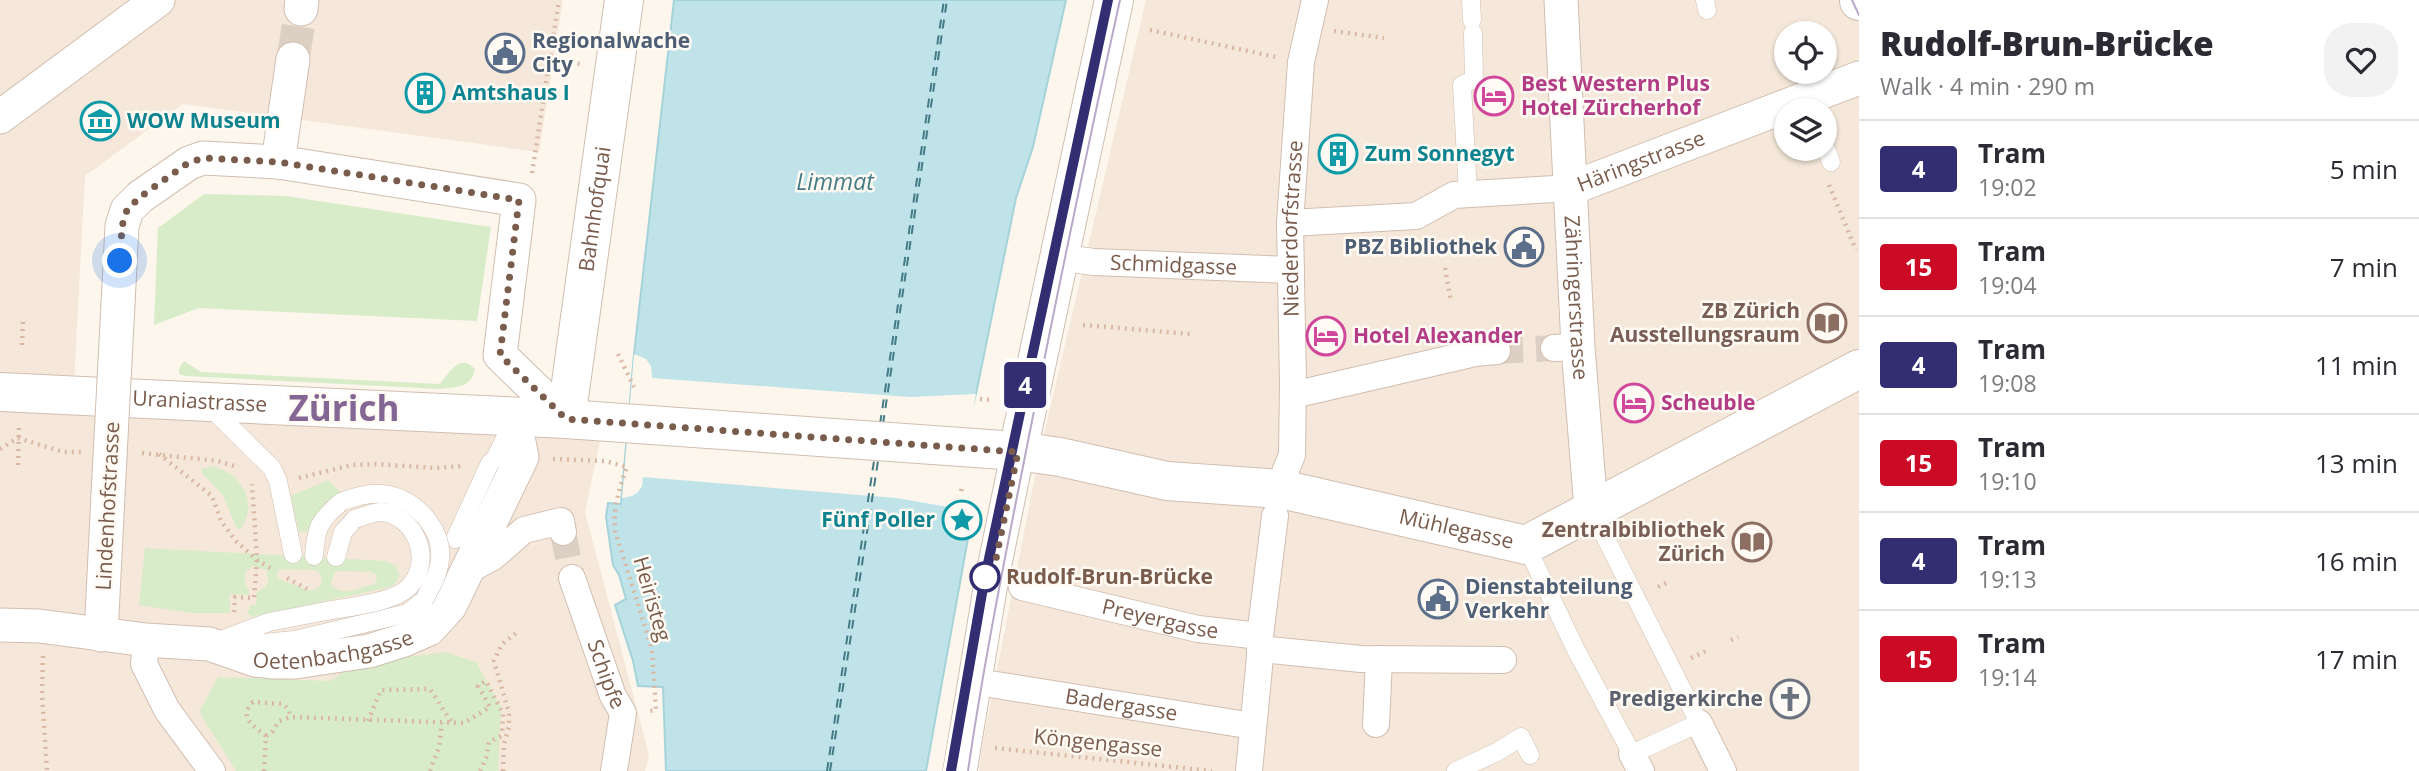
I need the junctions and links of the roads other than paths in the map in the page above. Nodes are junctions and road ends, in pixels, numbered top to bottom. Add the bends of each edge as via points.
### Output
1 (158, 0) edge
2 (624, 0) edge
3 (1114, 0) edge
4 (1315, 0) edge
5 (1471, 0) edge
6 (1561, 0) edge
7 (293, 59) tunnel mouth
8 (1859, 78) edge
9 (1821, 98) edge
10 (0, 117) edge
11 (1774, 117) edge
12 (278, 162) junction
13 (1572, 188) junction
14 (1468, 194) junction
15 (1290, 223) junction
16 (1057, 257) junction
17 (1291, 271) junction
18 (1497, 351) tunnel mouth
19 (1859, 369) edge
20 (1293, 395) junction
21 (205, 403) junction
22 (9, 407) edge
23 (514, 418) junction
24 (566, 419) junction
25 (1018, 452) junction
26 (509, 457) junction
27 (1285, 472) dead end
28 (1591, 509) junction
29 (1275, 516) dead end
30 (563, 532) dead end
31 (455, 539) dead end
32 (1526, 545) junction
33 (293, 554) dead end
34 (314, 555) dead end
35 (336, 557) dead end
36 (467, 571) junction
37 (572, 578) tunnel mouth
38 (1022, 587) dead end
39 (0, 625) edge
40 (102, 635) junction
41 (146, 640) junction
42 (1260, 643) junction
43 (209, 645) junction
44 (1379, 659) junction
45 (1503, 660) dead end
46 (990, 684) dead end
47 (1699, 723) junction
48 (1376, 724) dead end
49 (1253, 726) junction
50 (1530, 755) dead end
51 (1637, 763) edge
52 (212, 771) edge
53 (614, 771) edge
54 (960, 771) edge
55 (1249, 771) edge
56 (1456, 771) edge
57 (1723, 771) edge

1 - 10 street
2 - 24 street, Bahnhofquai
3 - 16 street
4 - 15 street, Niederdorfstrasse via 1301,62
5 - 14 lane via 1474,79 1462,86
6 - 13 street, Zähringerstrasse
7 - 12 street
8 - 9 street, Häringstrasse
11 - 13 street, Häringstrasse
12 - 24 street, Lindenhofstrasse via 519,200 500,355
12 - 40 street, Lindenhofstrasse, bridge via 203,158 188,163 127,210 122,226
13 - 14 street, Häringstrasse
13 - 28 street, Zähringerstrasse via 1566,348
14 - 15 street, Häringstrasse via 1454,195 1416,216
15 - 17 street, Niederdorfstrasse
16 - 17 street, Schmidgasse
16 - 25 street
17 - 20 street, Niederdorfstrasse
18 - 20 street
19 - 28 street, Mühlegasse
20 - 27 street, Niederdorfstrasse via 1292,456
21 - 22 street, Uraniastrasse
21 - 23 street, Uraniastrasse
21 - 33 lane via 272,468
23 - 24 street, Uraniastrasse
23 - 26 street
24 - 25 street via 632,405
25 - 32 street, Mühlegasse via 1167,481 1281,489
25 - 54 street
26 - 31 lane via 490,463
26 - 36 street, Oetenbachgasse
28 - 32 street, Mühlegasse
28 - 47 lane
29 - 42 street
30 - 36 street via 561,521 524,530 493,557
32 - 51 lane
34 - 43 lane, bridge via 323,518 341,502 362,494 388,494 425,516 437,535 441,557 424,600 408,613 295,640 256,646
35 - 43 lane, bridge via 343,532 355,519 380,512 404,521 417,537 421,555 408,588 389,598 270,622
36 - 43 street, Oetenbachgasse via 450,606 429,629 404,640 295,662 255,660
37 - 53 street, Schipfe via 623,713
38 - 42 street, Preyergasse
39 - 40 street, Oetenbachgasse
40 - 41 street, Oetenbachgasse
41 - 43 street, Oetenbachgasse
41 - 52 street via 144,664 167,710
42 - 44 street, Preyergasse
42 - 49 street
44 - 45 street, Preyergasse
44 - 48 street
46 - 49 street, Badergasse
47 - 51 lane
47 - 57 street
49 - 55 street
50 - 56 lane via 1521,737

